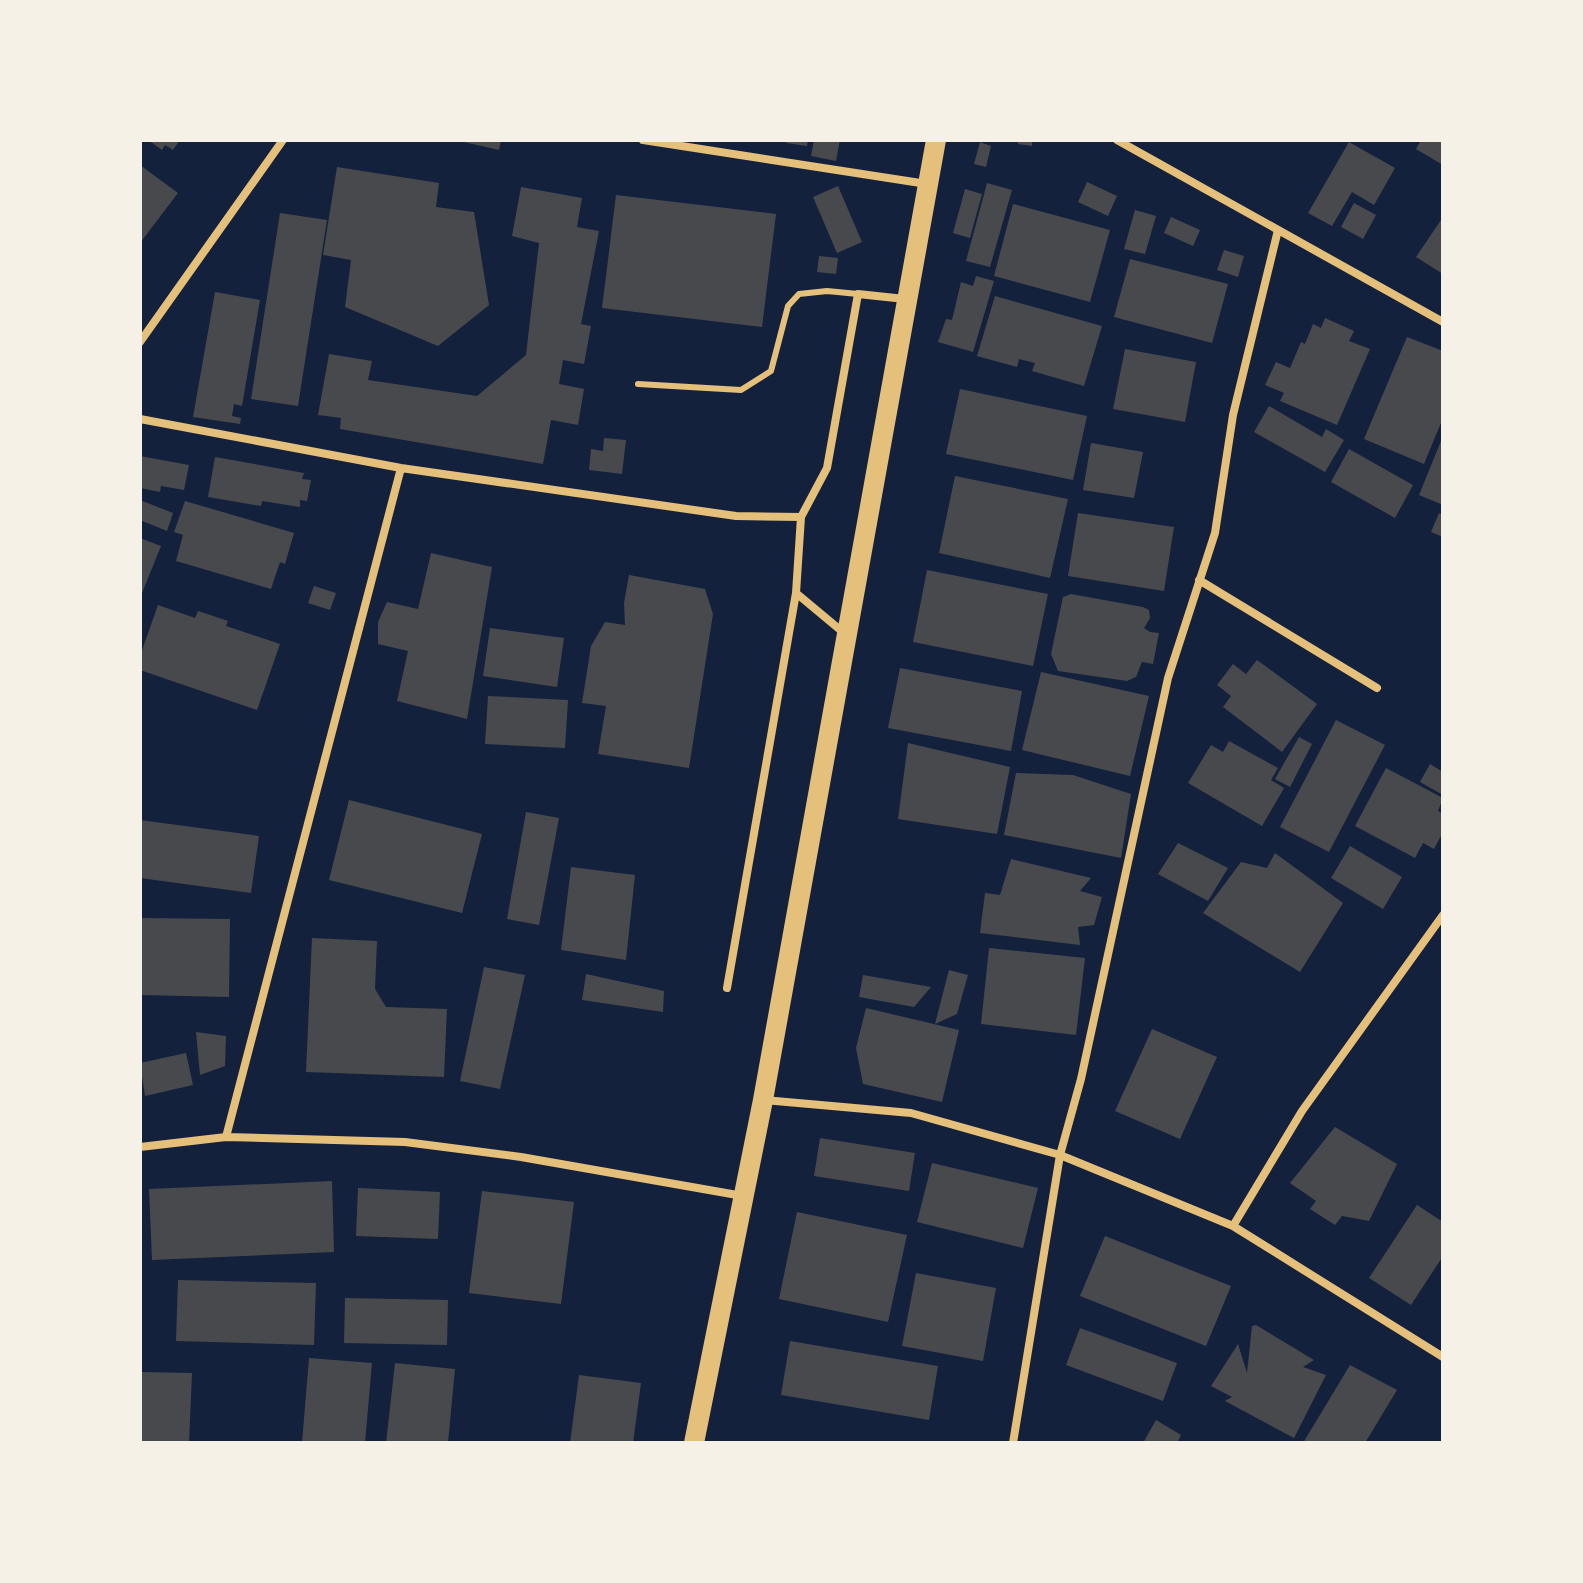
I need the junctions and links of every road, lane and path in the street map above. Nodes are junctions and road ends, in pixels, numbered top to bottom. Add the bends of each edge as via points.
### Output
1 (283, 140) edge
2 (643, 140) edge
3 (936, 140) edge
4 (1117, 140) edge
5 (927, 184) junction
6 (1278, 230) junction
7 (858, 294) junction
8 (906, 299) junction
9 (1443, 322) edge
10 (140, 342) edge
11 (638, 384) dead end
12 (140, 419) edge
13 (401, 468) junction
14 (801, 517) junction
15 (1199, 580) junction
16 (796, 593) junction
17 (845, 634) junction
18 (1377, 688) dead end
19 (1443, 915) edge
20 (727, 988) dead end
21 (763, 1100) junction
22 (226, 1137) junction
23 (140, 1147) edge
24 (1060, 1155) junction
25 (744, 1196) junction
26 (1233, 1226) junction
27 (1443, 1357) edge
28 (694, 1443) edge
29 (1013, 1443) edge

1 - 10 street
2 - 5 street
3 - 5 main road
4 - 6 street
5 - 8 main road
6 - 9 street
6 - 15 street via 1233,415 1215,533
7 - 8 street
7 - 11 lane via 799,294 788,306 771,371 741,390
7 - 14 street via 827,468
8 - 17 main road
12 - 13 street
13 - 14 street via 736,516
13 - 22 street
14 - 16 street
15 - 18 street
15 - 24 street via 1168,678
16 - 17 street
16 - 20 street
17 - 21 main road
19 - 26 street via 1302,1111
21 - 24 street via 911,1113
21 - 25 main road
22 - 23 street
22 - 25 street via 405,1142
24 - 26 street
24 - 29 street
25 - 28 main road
26 - 27 street

